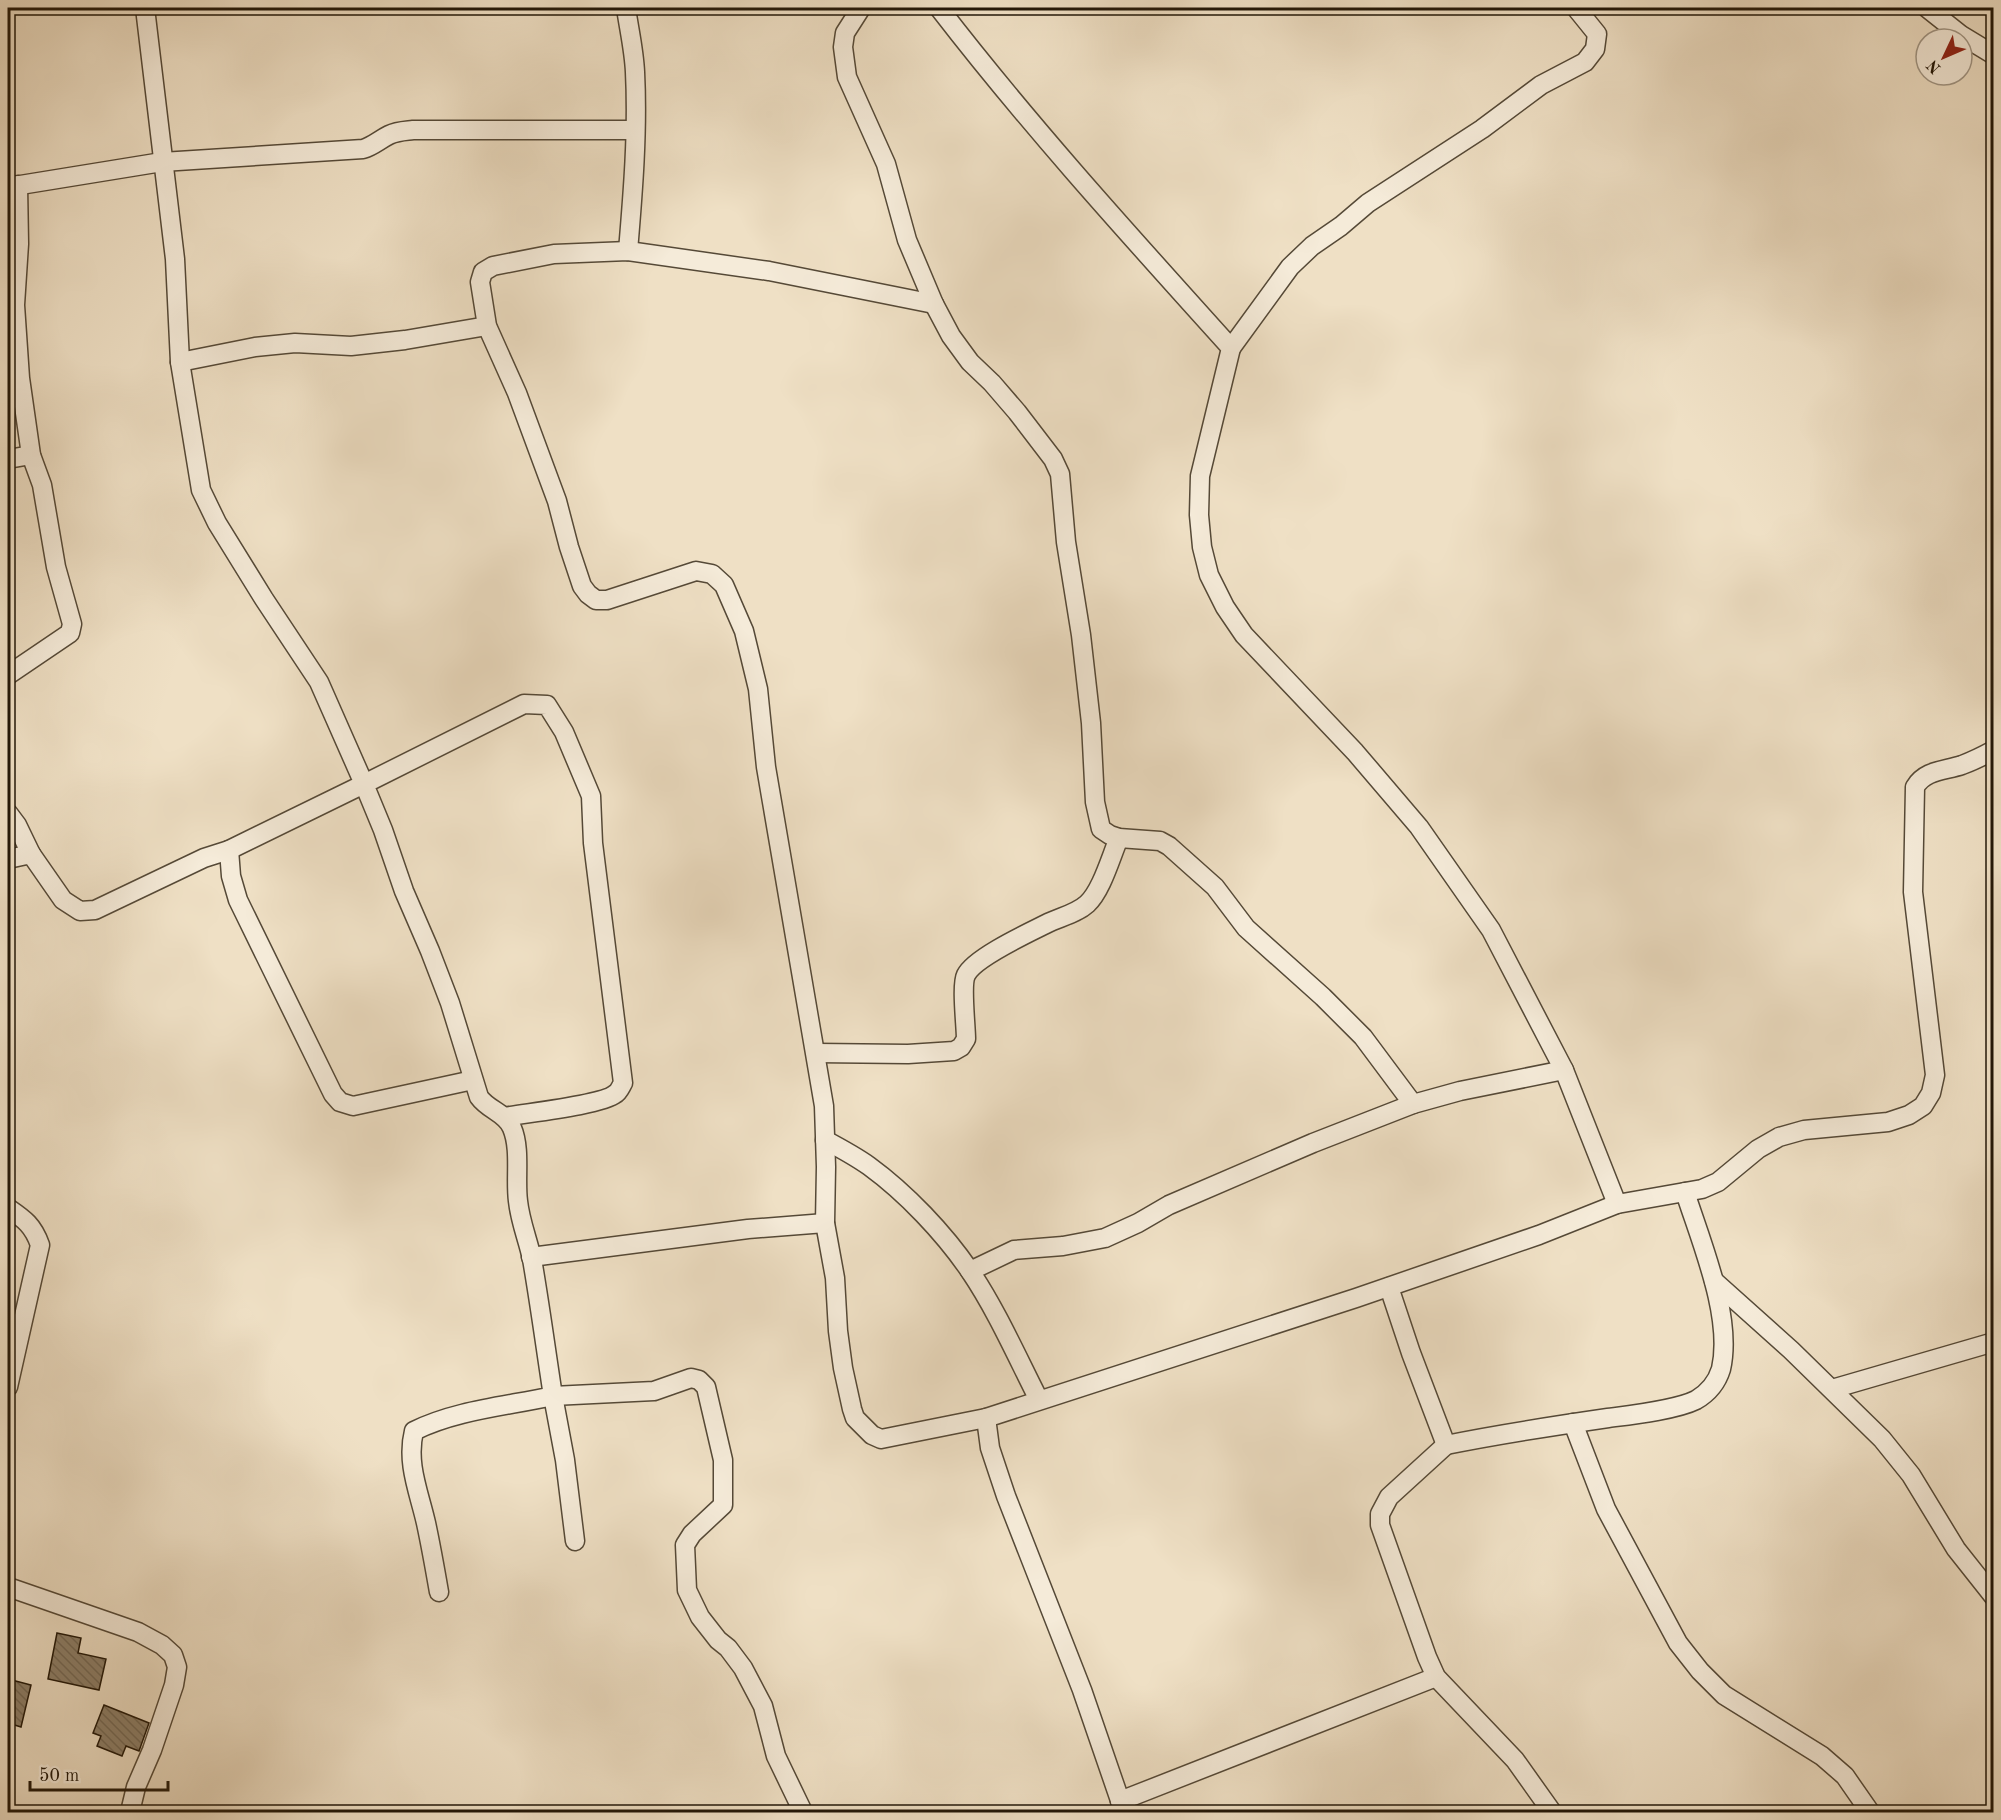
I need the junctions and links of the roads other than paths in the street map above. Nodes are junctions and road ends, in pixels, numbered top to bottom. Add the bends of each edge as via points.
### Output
1 (145, 8) edge
2 (626, 8) edge
3 (861, 8) edge
4 (939, 8) edge
5 (1576, 8) edge
6 (1927, 8) edge
7 (1994, 55) edge
8 (635, 130) junction
9 (162, 162) junction
10 (13, 186) edge
11 (628, 251) junction
12 (934, 304) junction
13 (487, 326) junction
14 (1231, 348) junction
15 (180, 362) junction
16 (31, 455) junction
17 (8, 459) edge
18 (8, 675) edge
19 (1994, 750) edge
20 (364, 784) junction
21 (8, 813) edge
22 (1119, 838) junction
23 (229, 850) junction
24 (31, 854) junction
25 (8, 859) edge
26 (816, 1053) junction
27 (1564, 1070) junction
28 (473, 1080) junction
29 (1413, 1104) junction
30 (504, 1117) junction
31 (825, 1140) junction
32 (1685, 1192) junction
33 (1617, 1204) junction
34 (8, 1208) edge
35 (825, 1223) junction
36 (531, 1257) junction
37 (970, 1271) junction
38 (1714, 1281) junction
39 (1389, 1287) junction
40 (1994, 1342) edge
41 (8, 1387) edge
42 (1832, 1389) junction
43 (553, 1396) junction
44 (1040, 1400) junction
45 (986, 1418) junction
46 (1573, 1423) junction
47 (1446, 1445) junction
48 (575, 1541) dead end
49 (8, 1587) edge
50 (439, 1592) dead end
51 (1994, 1598) edge
52 (1436, 1677) junction
53 (1122, 1807) edge
54 (130, 1812) edge
55 (803, 1812) edge
56 (1552, 1812) edge
57 (1870, 1812) edge

1 - 9 street
2 - 8 street via 635,70
3 - 12 street via 845,33 847,77 886,164 907,240
4 - 14 street via 1118,222
5 - 14 street via 1597,34 1595,49 1585,62 1541,85 1482,129 1368,202 1312,246 1290,267
6 - 7 street
8 - 9 street via 398,131 363,149
8 - 11 street
9 - 10 street
9 - 15 street via 175,259
10 - 16 street via 19,244 15,305
11 - 12 street via 769,271
11 - 13 street via 554,254 493,266 483,272 480,282
12 - 22 street via 970,362 1017,412 1060,474 1091,723 1095,802 1101,829
13 - 15 street via 351,346 295,343 255,347
13 - 26 street via 529,425 557,501 568,547 588,594 596,600 607,600 696,571 712,574 724,585 744,630 758,689 766,767
14 - 27 street via 1200,476 1198,515 1209,575 1244,635 1419,827 1491,930
15 - 20 street via 201,490 264,599 319,682
16 - 17 street
16 - 18 street via 42,485 56,567 72,629
19 - 32 street via 1963,765 1925,775 1915,787 1913,892 1935,1075 1923,1106 1888,1122 1804,1130 1779,1137 1718,1182 1702,1190
20 - 23 street
20 - 28 street via 450,1003
20 - 30 street via 524,704 547,705 580,767 591,796 593,843 623,1083 616,1094 594,1102
21 - 24 street
22 - 26 street via 1089,902 995,951 965,976 966,1039 962,1047 908,1054
22 - 29 street via 1160,841 1215,886 1246,928 1363,1037
23 - 24 street via 95,910 80,911 63,900
23 - 28 street via 238,900 340,1102 353,1106
24 - 25 street
26 - 31 street
27 - 29 street
27 - 33 street
28 - 30 street via 483,1103
29 - 37 street via 1169,1205 1105,1238 1014,1250
30 - 36 street via 512,1127 518,1201
31 - 35 street
31 - 37 street via 868,1165 913,1204
32 - 33 street
32 - 38 street
33 - 39 street
34 - 41 street via 35,1231 40,1245
35 - 36 street
35 - 45 street via 835,1278 843,1368 855,1418 872,1435 881,1438
36 - 43 street
37 - 44 street
38 - 42 street
38 - 46 street via 1723,1324 1721,1368 1707,1393 1694,1401 1654,1411
39 - 44 street
39 - 47 street
40 - 42 street
42 - 51 street via 1911,1475 1956,1549
43 - 48 street via 566,1460
43 - 50 street via 461,1414 414,1431 411,1463
43 - 55 street via 654,1391 691,1378 706,1387 723,1460 723,1505 685,1545 687,1590 700,1617 728,1648 758,1696 776,1756
44 - 45 street
45 - 53 street via 990,1448 1006,1496 1082,1690
46 - 47 street
46 - 57 street via 1606,1509 1678,1643 1724,1695 1822,1756 1845,1776
47 - 52 street via 1389,1497 1380,1514 1380,1525
49 - 54 street via 138,1632 173,1654 177,1667 174,1685
52 - 53 street
52 - 56 street via 1515,1760

